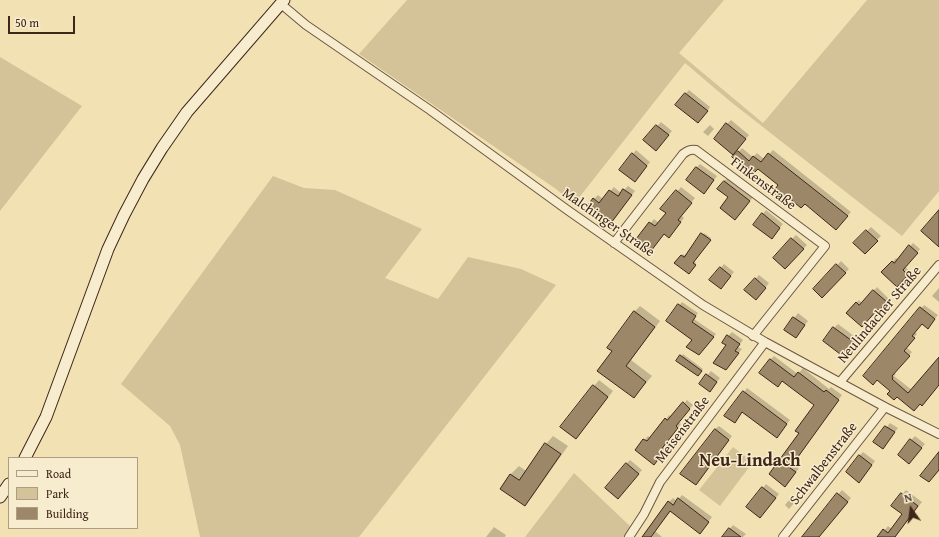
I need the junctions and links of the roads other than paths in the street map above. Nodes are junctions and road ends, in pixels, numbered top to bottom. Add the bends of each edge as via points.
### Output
1 (282, 2) edge
2 (614, 243) junction
3 (939, 264) edge
4 (753, 336) junction
5 (764, 342) junction
6 (840, 382) junction
7 (884, 407) junction
8 (939, 434) edge
9 (26, 457) edge
10 (8, 485) edge
11 (0, 497) edge
12 (629, 537) edge
13 (783, 537) edge

1 - 2 street, Malchinger Straße via 306,25 430,110
1 - 9 main road via 187,112 143,179 108,249 46,417
2 - 4 street, Malchinger Straße via 703,305
2 - 4 street, Finkenstraße via 687,150 696,150 825,246
3 - 6 street, Neulindacher Straße
4 - 5 street, Malchinger Straße
5 - 6 street, Malchinger Straße
5 - 12 street, Meisenstraße via 660,482
6 - 7 street, Malchinger Straße
7 - 8 street, Malchinger Straße
7 - 13 street, Schwalbenstraße
10 - 11 main road

